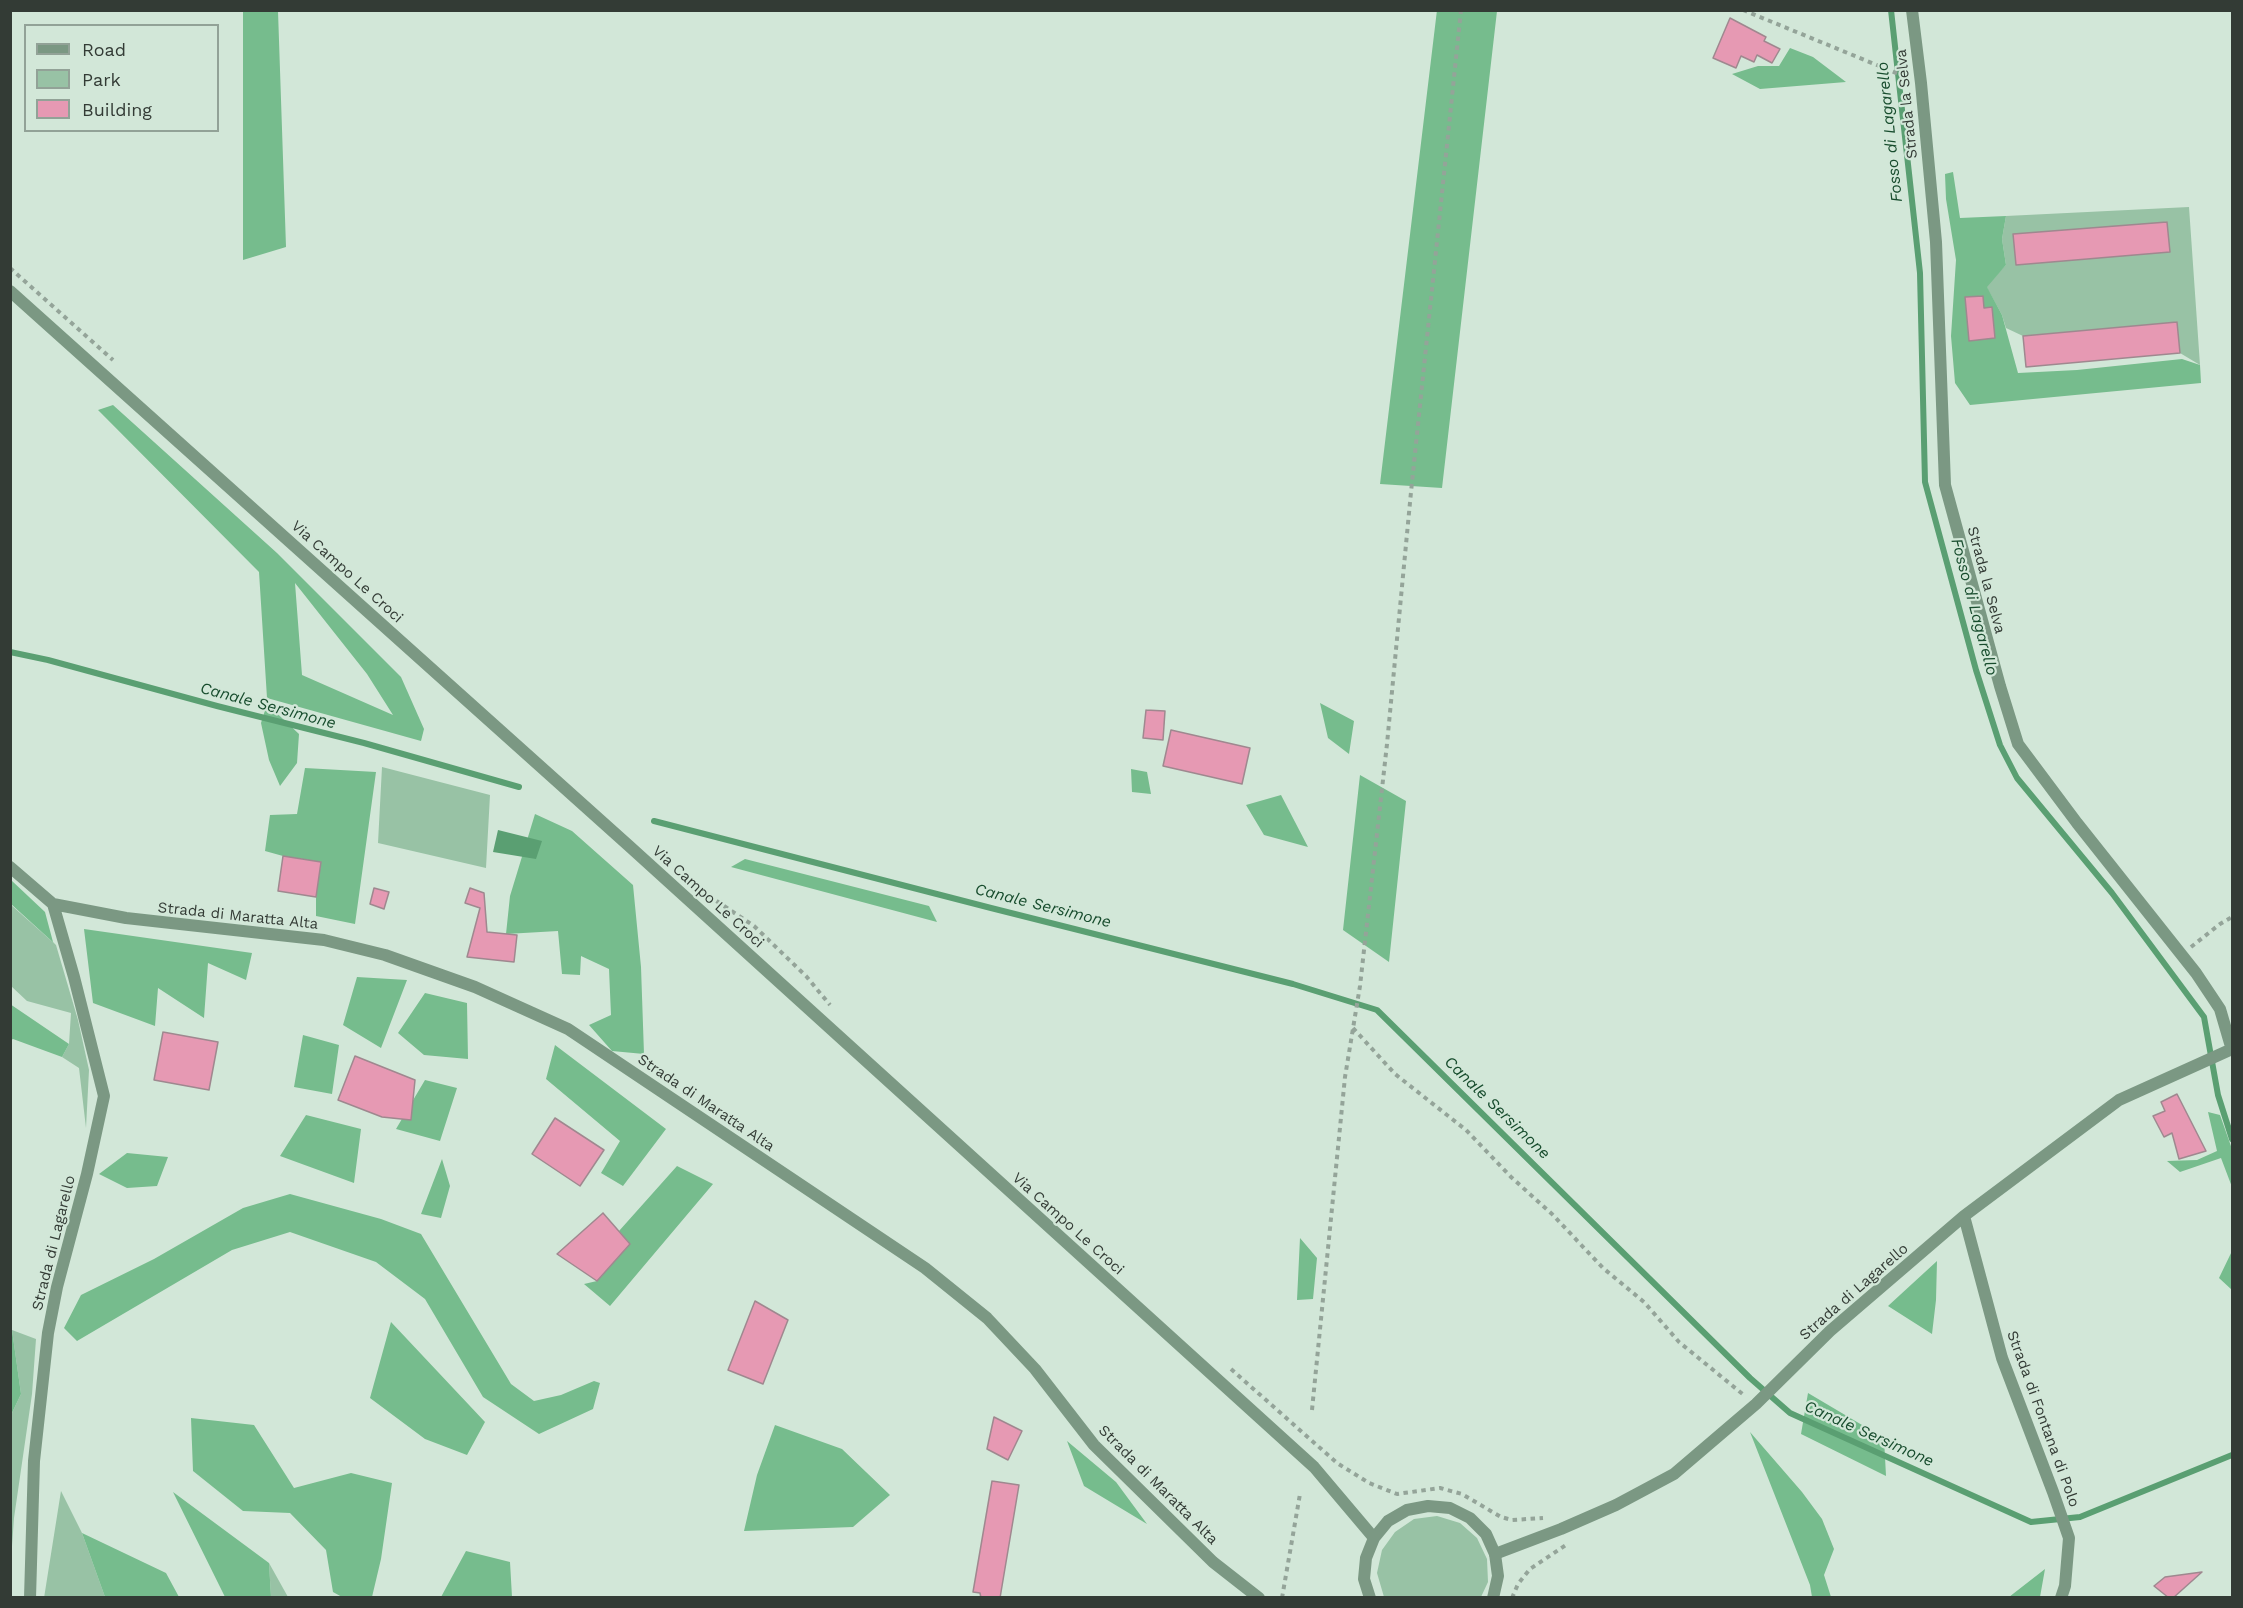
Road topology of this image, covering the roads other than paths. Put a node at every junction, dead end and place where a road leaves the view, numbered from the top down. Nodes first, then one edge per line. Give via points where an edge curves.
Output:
1 (1912, 10) edge
2 (10, 291) edge
3 (10, 867) edge
4 (53, 904) junction
5 (2232, 1049) edge
6 (1964, 1216) junction
7 (1374, 1538) junction
8 (1495, 1554) junction
9 (30, 1598) edge
10 (1259, 1598) edge
11 (1370, 1598) edge
12 (1493, 1598) edge
13 (2061, 1598) edge

1 - 5 street, Strada la Selva via 1936,242 1945,485 2018,744 2220,1009
2 - 7 street, Via Campo Le Croci via 1314,1467
3 - 4 street, Strada di Maratta Alta
4 - 9 street, Strada di Lagarello via 104,1095 48,1333 34,1461
4 - 10 street, Strada di Maratta Alta via 126,918 324,940 385,955 475,987 568,1029 925,1268 987,1318 1035,1369 1094,1445 1213,1562
5 - 6 street, Strada di Lagarello via 2119,1100
6 - 8 street, Strada di Lagarello via 1830,1331 1755,1404 1674,1474 1561,1529
6 - 13 street, Strada di Fontana di Polo via 2002,1358 2069,1538
7 - 8 street via 1388,1521 1407,1510 1428,1506 1450,1508 1470,1518 1486,1534
7 - 11 street via 1366,1558 1364,1580
8 - 12 street via 1498,1576

